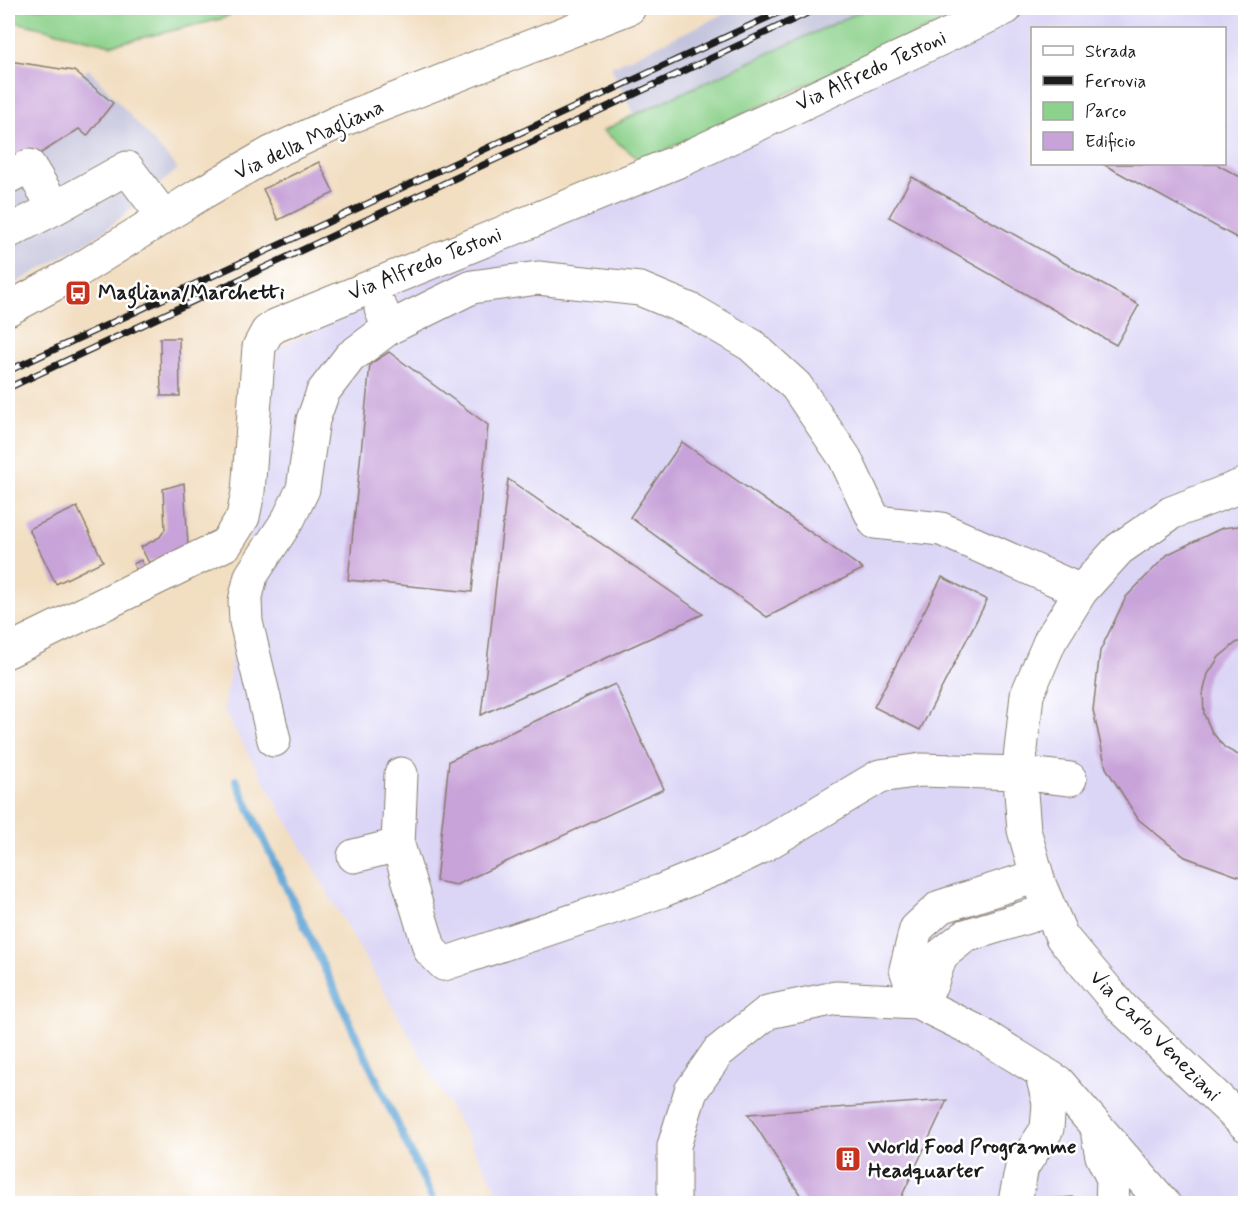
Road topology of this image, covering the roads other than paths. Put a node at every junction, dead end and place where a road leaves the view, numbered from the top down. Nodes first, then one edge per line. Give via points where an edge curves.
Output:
1 (629, 8) edge
2 (1006, 8) edge
3 (8, 177) edge
4 (55, 208) junction
5 (163, 216) junction
6 (8, 232) edge
7 (371, 285) junction
8 (8, 309) edge
9 (388, 328) junction
10 (1245, 484) edge
11 (1081, 591) junction
12 (8, 651) edge
13 (274, 740) dead end
14 (1019, 773) junction
15 (401, 774) dead end
16 (1070, 779) dead end
17 (398, 845) junction
18 (354, 856) dead end
19 (1037, 876) junction
20 (1050, 910) junction
21 (917, 1002) junction
22 (1049, 1076) junction
23 (1095, 1122) junction
24 (1245, 1125) edge
25 (1015, 1201) dead end
26 (674, 1203) edge
27 (1112, 1203) edge
28 (1164, 1203) edge

1 - 5 street, Via della Magliana via 345,119 272,153
2 - 7 street, Via Alfredo Testoni via 686,158
3 - 4 street via 29,166
4 - 5 street via 127,168
4 - 6 street
5 - 8 street, Via della Magliana via 71,275
7 - 9 street
7 - 12 street, Via Alfredo Testoni via 284,321 262,339 248,492 243,517 226,544
9 - 11 street via 472,287 538,278 640,289 693,311 751,345 796,386 845,458 875,522 941,529
9 - 13 street via 350,357 323,392 313,420 303,489 251,576 245,601 246,622
10 - 11 street, Via Carlo Veneziani via 1171,513 1119,549
11 - 14 street, Via Carlo Veneziani via 1050,641 1027,695
14 - 16 street
14 - 17 street via 921,770 880,776 720,867 661,891 444,964 430,950
14 - 19 street, Via Carlo Veneziani via 1024,830
15 - 17 street
17 - 18 street
19 - 20 street, Via Carlo Veneziani
19 - 21 street via 940,908 916,929 906,969
20 - 21 street via 965,936 941,955 931,985
20 - 24 street, Via Carlo Veneziani via 1062,937 1122,1008
21 - 22 street via 976,1031
21 - 26 street via 836,998 768,1012 718,1052 691,1091 674,1146
22 - 23 street
22 - 25 street via 1047,1129 1022,1167
23 - 27 street via 1102,1156 1113,1179
23 - 28 street

